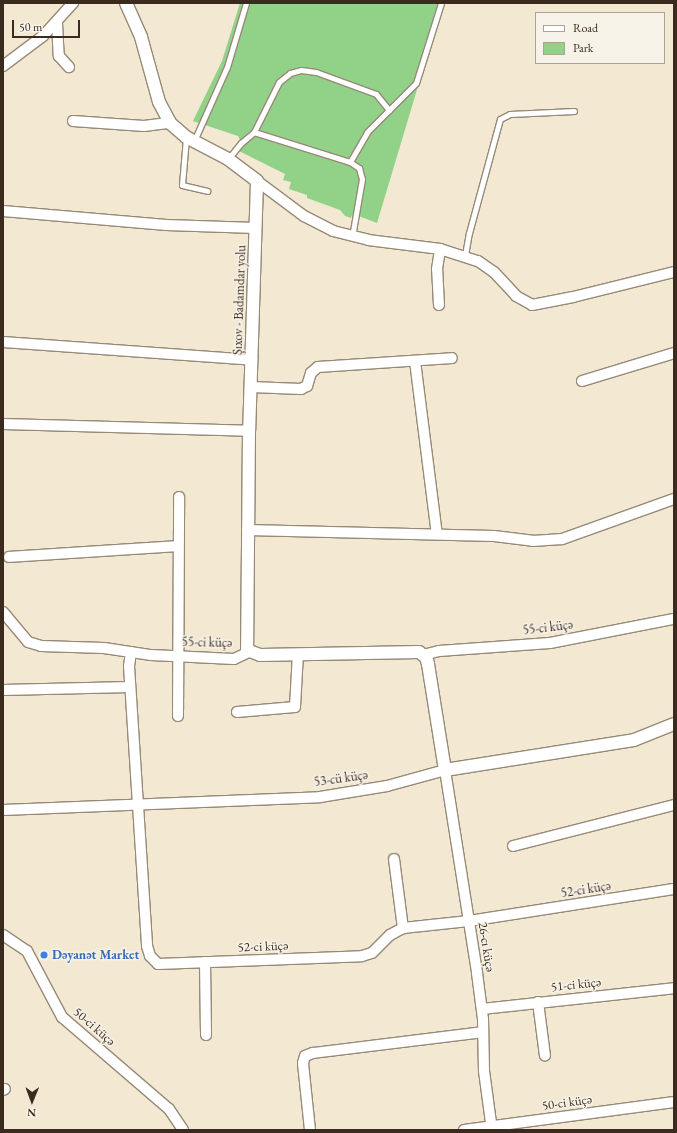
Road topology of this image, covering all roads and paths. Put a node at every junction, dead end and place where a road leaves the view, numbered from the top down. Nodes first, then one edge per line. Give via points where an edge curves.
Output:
1 (72, 3) edge
2 (126, 3) edge
3 (246, 3) edge
4 (441, 3) edge
5 (57, 22) junction
6 (3, 66) edge
7 (69, 67) dead end
8 (389, 110) junction
9 (574, 111) dead end
10 (73, 121) dead end
11 (170, 123) junction
12 (254, 132) junction
13 (190, 139) junction
14 (228, 159) junction
15 (350, 162) junction
16 (257, 181) junction
17 (207, 191) dead end
18 (3, 211) edge
19 (256, 228) junction
20 (352, 237) junction
21 (440, 249) junction
22 (465, 255) junction
23 (674, 272) edge
24 (439, 305) dead end
25 (3, 342) edge
26 (674, 353) edge
27 (452, 358) dead end
28 (252, 360) junction
29 (415, 361) junction
30 (582, 381) dead end
31 (251, 387) junction
32 (3, 424) edge
33 (249, 431) junction
34 (179, 497) dead end
35 (674, 499) edge
36 (247, 530) junction
37 (437, 534) junction
38 (178, 546) junction
39 (9, 557) dead end
40 (3, 612) edge
41 (674, 619) edge
42 (131, 652) junction
43 (249, 652) junction
44 (298, 654) junction
45 (424, 655) junction
46 (178, 656) junction
47 (130, 687) junction
48 (3, 690) edge
49 (237, 712) dead end
50 (178, 716) dead end
51 (674, 724) edge
52 (445, 770) junction
53 (674, 805) edge
54 (138, 806) junction
55 (3, 810) edge
56 (513, 846) dead end
57 (394, 859) dead end
58 (674, 889) edge
59 (468, 921) junction
60 (403, 928) junction
61 (3, 935) edge
62 (205, 962) junction
63 (674, 988) edge
64 (538, 1002) junction
65 (482, 1009) junction
66 (483, 1032) junction
67 (206, 1035) dead end
68 (545, 1056) dead end
69 (674, 1102) edge
70 (492, 1128) edge
71 (183, 1130) edge
72 (310, 1130) edge
73 (464, 1130) edge

1 - 5 street
2 - 11 street via 141,37 159,102
3 - 13 lane via 227,67
4 - 8 lane via 416,83
5 - 6 street
5 - 7 street via 59,56
8 - 12 lane via 376,94 316,72 301,70 290,73 279,82
8 - 15 lane via 367,132
9 - 22 lane via 510,114 500,119
10 - 11 street via 144,126
11 - 13 street
12 - 14 lane
12 - 15 lane
13 - 14 street
13 - 17 lane via 182,185
14 - 16 street
15 - 20 lane via 359,168 362,179
16 - 19 street, Şıxov - Badamdar yolu
16 - 20 street via 316,224
18 - 19 street via 166,225
19 - 28 street, Şıxov - Badamdar yolu
20 - 21 street
21 - 22 street
21 - 24 street via 437,269
22 - 23 street via 486,266 516,296 532,305 573,298
25 - 28 street
26 - 30 street
27 - 29 street
28 - 31 street, Şıxov - Badamdar yolu
29 - 31 street via 318,368 311,373 307,386 301,389
29 - 37 street
31 - 33 street, Şıxov - Badamdar yolu
32 - 33 street
33 - 36 street, Şıxov - Badamdar yolu
34 - 38 street
35 - 37 street via 562,539 533,541 494,536
36 - 37 street
36 - 43 street, Şıxov - Badamdar yolu via 245,645
38 - 39 street
38 - 46 street
40 - 42 street, 55-ci küçə via 28,642 34,644
41 - 45 street, 55-ci küçə via 550,643 439,651
42 - 46 street, 55-ci küçə
42 - 47 street, 52-ci küçə
43 - 44 street, 55-ci küçə via 260,655
43 - 46 street, 55-ci küçə via 234,659
44 - 45 street, 55-ci küçə via 412,651
44 - 49 street via 295,707
45 - 52 street via 428,664
46 - 50 street
47 - 48 street
47 - 54 street, 52-ci küçə
51 - 52 street, 53-cü küçə via 634,740
52 - 54 street, 53-cü küçə via 387,786 341,795
52 - 59 street, 26-cı küçə
53 - 56 street
54 - 55 street, 53-cü küçə
54 - 62 street, 52-ci küçə via 150,956 158,964
57 - 60 street
58 - 59 street, 52-ci küçə
59 - 60 street, 52-ci küçə
59 - 65 street, 26-cı küçə
60 - 62 street, 52-ci küçə via 390,935 372,953 362,956
61 - 71 street, 50-ci küçə via 27,951 62,1017 169,1109
62 - 67 street
63 - 64 street, 51-ci küçə
64 - 65 street, 51-ci küçə
64 - 68 street
65 - 66 street, 26-cı küçə
66 - 70 street, 26-cı küçə via 484,1071
66 - 72 street via 313,1053 306,1056 303,1063
69 - 70 street, 50-ci küçə
70 - 73 street, 50-ci küçə

